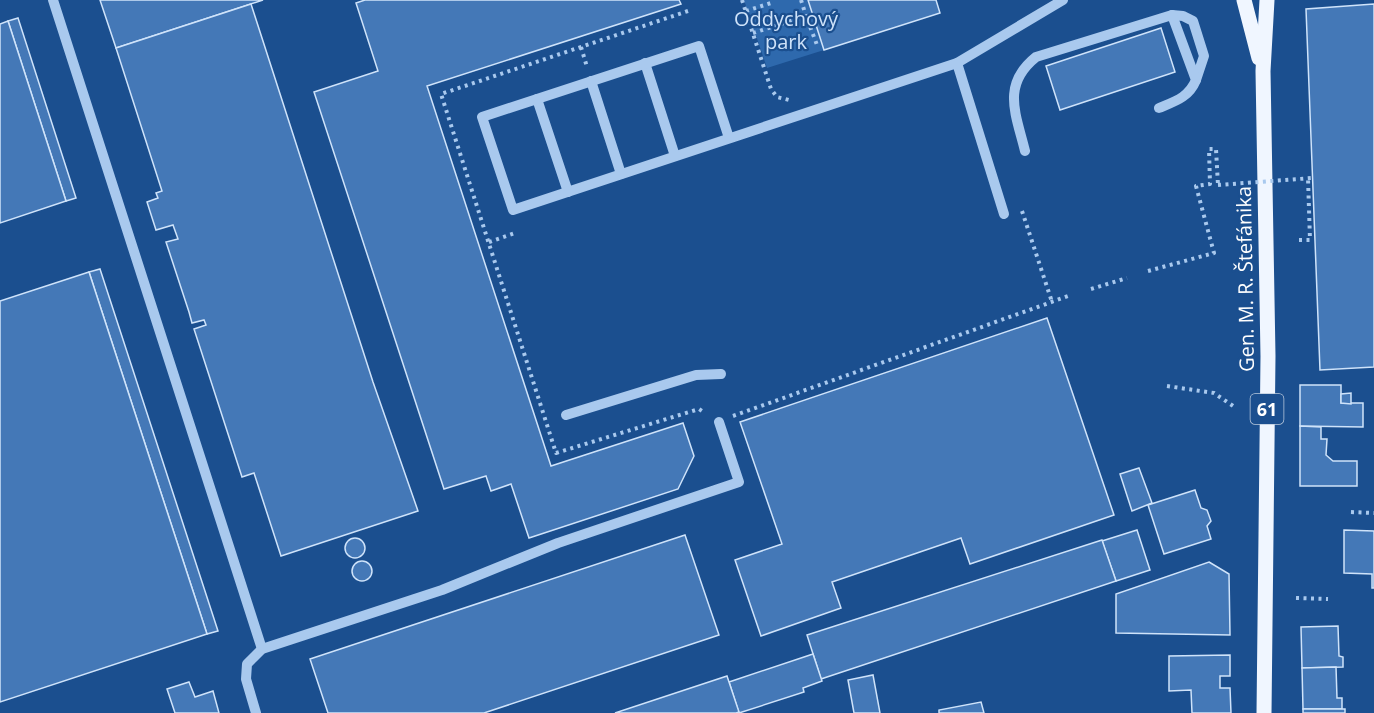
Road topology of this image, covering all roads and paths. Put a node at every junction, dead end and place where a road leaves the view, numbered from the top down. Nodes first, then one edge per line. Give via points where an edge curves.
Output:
1 (53, 0) edge
2 (742, 0) edge
3 (770, 0) edge
4 (801, 0) edge
5 (1063, 0) edge
6 (1235, 0) edge
7 (1244, 0) edge
8 (1261, 0) edge
9 (1267, 0) edge
10 (688, 11) dead end
11 (746, 11) junction
12 (1173, 15) junction
13 (806, 16) junction
14 (1265, 16) junction
15 (1248, 21) junction
16 (753, 33) junction
17 (817, 45) dead end
18 (645, 63) junction
19 (957, 63) junction
20 (1263, 71) junction
21 (1196, 80) junction
22 (591, 81) junction
23 (537, 99) junction
24 (793, 100) dead end
25 (1160, 108) dead end
26 (729, 138) junction
27 (1025, 151) dead end
28 (675, 156) junction
29 (621, 174) junction
30 (568, 192) junction
31 (1019, 201) dead end
32 (1004, 214) dead end
33 (515, 233) dead end
34 (1299, 240) dead end
35 (489, 242) junction
36 (1148, 271) dead end
37 (1127, 278) dead end
38 (1091, 289) dead end
39 (1071, 295) dead end
40 (1052, 302) junction
41 (722, 374) dead end
42 (1167, 386) dead end
43 (1236, 408) dead end
44 (566, 415) dead end
45 (719, 422) junction
46 (1351, 512) dead end
47 (1374, 513) edge
48 (1296, 598) dead end
49 (1328, 599) dead end
50 (262, 649) junction
51 (256, 713) edge
52 (1264, 713) edge

1 - 50 lane
2 - 11 path
3 - 11 path via 771,3
4 - 13 path
5 - 19 lane
6 - 15 main road, Gen. M. R. Štefánika / 61
7 - 15 main road, Gen. M. R. Štefánika / 61
8 - 14 main road, Gen. M. R. Štefánika / 61
9 - 14 main road, Gen. M. R. Štefánika / 61
10 - 35 path via 441,94
11 - 16 path
12 - 21 lane
12 - 21 lane via 1184,15 1193,21 1204,56
12 - 27 lane via 1036,57 1024,67 1017,76 1014,97
13 - 16 path
13 - 17 path
14 - 20 main road, Gen. M. R. Štefánika / 61
15 - 20 main road, Gen. M. R. Štefánika / 61
16 - 24 path via 771,89 777,97
18 - 22 lane
18 - 26 lane via 699,46
18 - 28 lane
19 - 26 lane
19 - 32 lane
20 - 52 main road, Gen. M. R. Štefánika / 61 via 1268,356
21 - 25 lane via 1191,92
22 - 23 lane
22 - 29 lane
23 - 30 lane
23 - 30 lane via 482,117 513,210
26 - 28 lane
28 - 29 lane
29 - 30 lane
31 - 40 path
33 - 35 path
34 - 36 path, bridge via 1310,240 1310,178 1218,185 1216,149 1209,149 1210,184 1196,186 1214,253
35 - 45 path via 556,453 699,409
37 - 38 path
39 - 40 path
40 - 45 path
41 - 44 lane via 696,375
42 - 43 path via 1214,393
45 - 50 lane via 739,482 558,543 442,590
46 - 47 path
48 - 49 path
50 - 51 lane via 247,664 246,679

